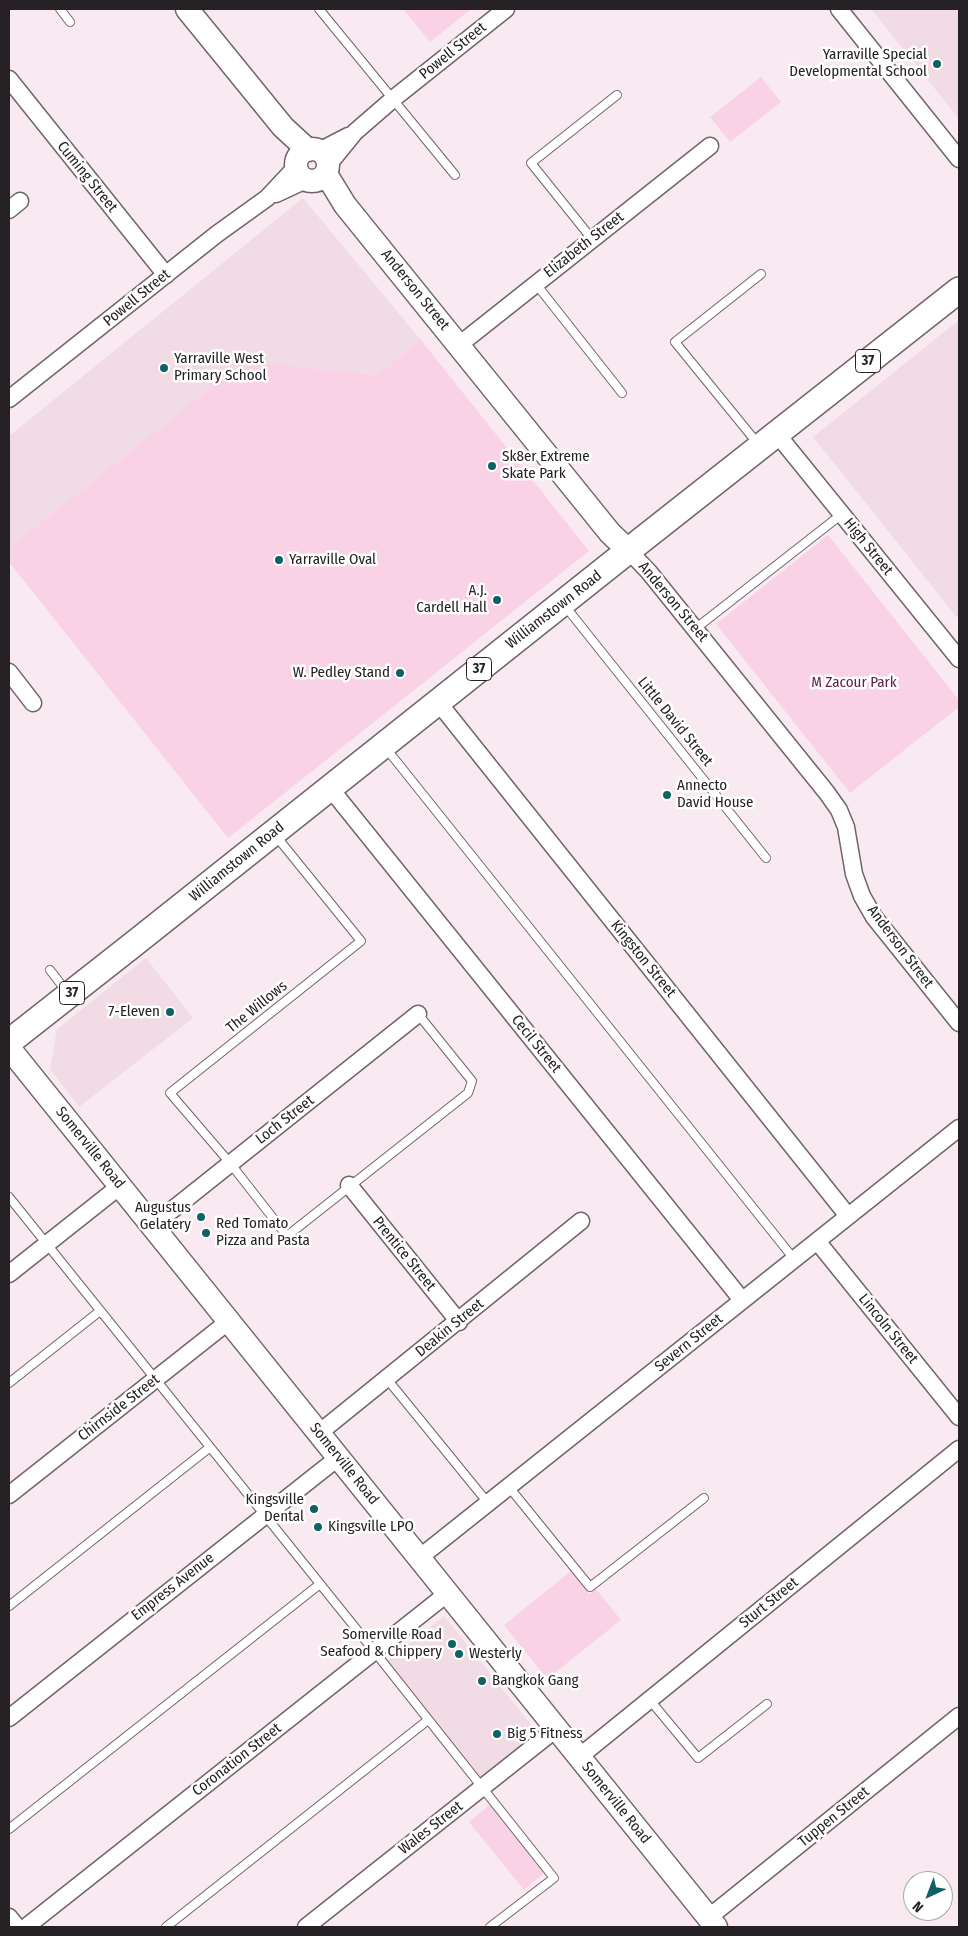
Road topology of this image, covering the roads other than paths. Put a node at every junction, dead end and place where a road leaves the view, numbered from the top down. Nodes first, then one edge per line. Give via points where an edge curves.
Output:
1 (60, 9) edge
2 (187, 9) edge
3 (319, 9) edge
4 (506, 9) edge
5 (839, 9) edge
6 (70, 22) dead end
7 (9, 78) edge
8 (617, 94) dead end
9 (393, 99) junction
10 (710, 146) dead end
11 (959, 159) edge
12 (312, 166) junction
13 (456, 175) dead end
14 (592, 239) junction
15 (761, 274) dead end
16 (166, 275) junction
17 (536, 284) junction
18 (959, 290) edge
19 (459, 344) junction
20 (622, 393) dead end
21 (9, 399) edge
22 (769, 441) junction
23 (842, 514) junction
24 (628, 550) junction
25 (563, 603) junction
26 (695, 629) junction
27 (959, 660) edge
28 (9, 672) edge
29 (33, 702) dead end
30 (438, 702) junction
31 (384, 745) junction
32 (330, 788) junction
33 (273, 833) junction
34 (766, 858) dead end
35 (50, 970) dead end
36 (70, 995) junction
37 (418, 1014) joint
38 (959, 1023) edge
39 (9, 1042) edge
40 (9, 1048) edge
41 (959, 1128) edge
42 (230, 1163) junction
43 (349, 1185) junction
44 (120, 1186) junction
45 (9, 1197) edge
46 (848, 1216) junction
47 (581, 1222) dead end
48 (152, 1226) junction
49 (817, 1241) junction
50 (46, 1244) junction
51 (794, 1259) junction
52 (9, 1274) edge
53 (742, 1300) junction
54 (100, 1311) junction
55 (229, 1321) junction
56 (459, 1322) junction
57 (155, 1379) junction
58 (387, 1380) junction
59 (9, 1383) edge
60 (959, 1418) edge
61 (319, 1433) junction
62 (209, 1448) junction
63 (959, 1449) edge
64 (338, 1457) junction
65 (509, 1487) junction
66 (9, 1495) edge
67 (704, 1498) dead end
68 (488, 1503) junction
69 (264, 1515) junction
70 (419, 1558) junction
71 (320, 1584) junction
72 (448, 1593) junction
73 (9, 1606) edge
74 (374, 1651) junction
75 (649, 1699) junction
76 (767, 1704) dead end
77 (959, 1716) edge
78 (9, 1718) edge
79 (428, 1720) junction
80 (556, 1729) junction
81 (579, 1756) junction
82 (482, 1788) junction
83 (9, 1829) edge
84 (9, 1917) edge
85 (712, 1922) edge
86 (17, 1927) edge
87 (26, 1927) edge
88 (166, 1927) edge
89 (306, 1927) edge
90 (490, 1927) edge

1 - 6 lane
2 - 12 main road, Anderson Street
3 - 9 lane
4 - 9 street, Powell Street
5 - 11 street
7 - 16 street, Cuming Street
8 - 14 lane via 531,163
9 - 12 street, Powell Street
9 - 13 lane
10 - 14 street, Elizabeth Street
12 - 16 street, Powell Street
12 - 19 main road, Anderson Street
14 - 17 street, Elizabeth Street
15 - 22 lane via 675,342
16 - 21 street, Powell Street
17 - 19 street, Elizabeth Street
17 - 20 lane
18 - 22 main road, Williamstown Road / 37
19 - 24 main road, Anderson Street via 610,533
22 - 23 street, High Street
22 - 24 main road, Williamstown Road / 37
23 - 26 lane
23 - 27 street, High Street
24 - 25 main road, Williamstown Road / 37
24 - 26 street, Anderson Street via 645,566
25 - 30 main road, Williamstown Road / 37
25 - 34 lane, Little David Street
26 - 38 street, Anderson Street via 835,804 846,827 854,874 862,896 885,931
28 - 29 street
30 - 31 main road, Williamstown Road / 37
30 - 46 street, Kingston Street
31 - 32 main road, Williamstown Road / 37
31 - 51 lane
32 - 33 main road, Williamstown Road / 37
32 - 53 street, Cecil Street
33 - 36 main road, Williamstown Road / 37
33 - 42 lane, The Willows via 361,941 170,1093
35 - 36 lane
36 - 39 main road, Williamstown Road / 37
37 - 42 street, Loch Street
37 - 43 lane via 472,1081 468,1093
40 - 44 main road, Somerville Road
41 - 46 street, Severn Street
42 - 43 lane via 287,1236
42 - 48 street, Loch Street
43 - 56 street, Prentice Street
44 - 48 main road, Somerville Road
44 - 50 street
45 - 50 lane
46 - 49 street, Severn Street
47 - 56 street, Deakin Street
48 - 55 main road, Somerville Road
49 - 51 street, Severn Street
49 - 60 street, Lincoln Street
50 - 52 street
50 - 54 lane
51 - 53 street, Severn Street
53 - 65 street, Severn Street
54 - 57 lane
54 - 59 lane
55 - 57 street, Chirnside Street
55 - 61 main road, Somerville Road
56 - 58 street, Deakin Street
57 - 62 lane
57 - 66 street, Chirnside Street
58 - 61 street, Deakin Street
58 - 68 lane
61 - 64 main road, Somerville Road
62 - 69 lane
62 - 73 lane
63 - 75 street, Sturt Street
64 - 69 street, Empress Avenue
64 - 70 main road, Somerville Road
65 - 67 lane via 590,1588
65 - 68 street, Severn Street
68 - 70 street, Severn Street
69 - 71 lane
69 - 78 street, Empress Avenue
70 - 72 main road, Somerville Road
71 - 74 lane
71 - 83 lane
72 - 74 street, Coronation Street
72 - 80 main road, Somerville Road
74 - 79 lane
74 - 87 street, Coronation Street
75 - 76 lane via 698,1758
75 - 81 street, Sturt Street
77 - 85 street, Tuppen Street
79 - 82 lane
79 - 88 lane
80 - 81 main road, Somerville Road
80 - 82 street, Wales Street
81 - 85 main road, Somerville Road
82 - 89 street, Wales Street
82 - 90 lane via 554,1878
84 - 86 street

